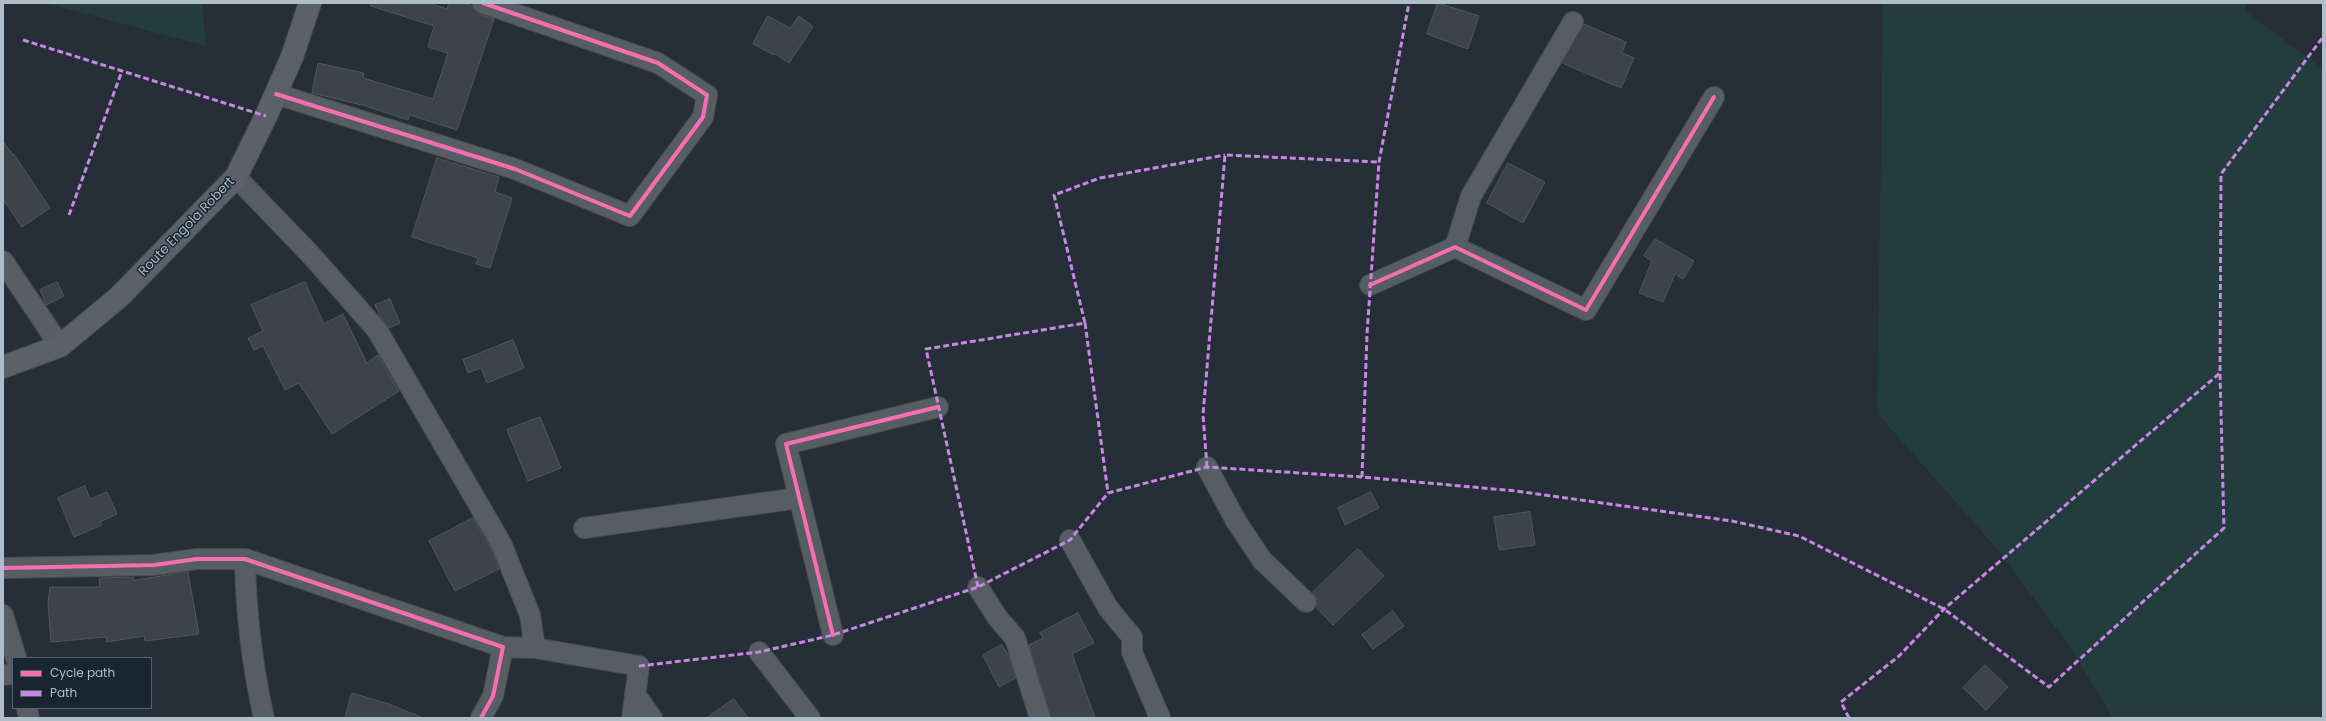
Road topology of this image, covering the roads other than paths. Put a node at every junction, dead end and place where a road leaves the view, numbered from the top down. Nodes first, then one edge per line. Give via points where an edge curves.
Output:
1 (310, 3) edge
2 (483, 3) edge
3 (1573, 22) dead end
4 (276, 94) junction
5 (1714, 97) dead end
6 (236, 177) junction
7 (1455, 247) junction
8 (3, 261) edge
9 (1370, 285) dead end
10 (60, 346) junction
11 (3, 366) edge
12 (938, 407) dead end
13 (1207, 467) dead end
14 (799, 498) junction
15 (584, 528) dead end
16 (1070, 540) dead end
17 (245, 559) junction
18 (3, 568) edge
19 (978, 587) dead end
20 (1306, 602) dead end
21 (3, 615) edge
22 (833, 635) dead end
23 (503, 647) junction
24 (534, 648) junction
25 (758, 652) dead end
26 (16, 657) edge
27 (635, 694) junction
28 (264, 718) edge
29 (481, 718) edge
30 (632, 718) edge
31 (652, 718) edge
32 (810, 718) edge
33 (1040, 718) edge
34 (1160, 718) edge

1 - 4 street, Route Engola Robert via 292,57
2 - 4 street via 658,63 707,95 703,117 630,216 515,169
3 - 7 street via 1471,196
4 - 6 street, Route Engola Robert
5 - 7 street via 1586,310
6 - 10 street, Route Engola Robert via 119,297
6 - 24 street via 377,330 501,543 530,615
7 - 9 street
8 - 10 street
10 - 11 street, Route Engola Robert
12 - 14 street via 786,444
13 - 20 street via 1236,521 1262,560
14 - 15 street
14 - 22 street
16 - 34 street via 1108,608 1132,637 1132,652
17 - 18 street via 197,559 154,565
17 - 23 street
17 - 28 street via 246,600 253,667
19 - 33 street via 997,617 1015,638
21 - 26 street
23 - 24 street
23 - 29 street via 493,696
24 - 27 street via 639,666
25 - 32 street
27 - 30 street
27 - 31 street

